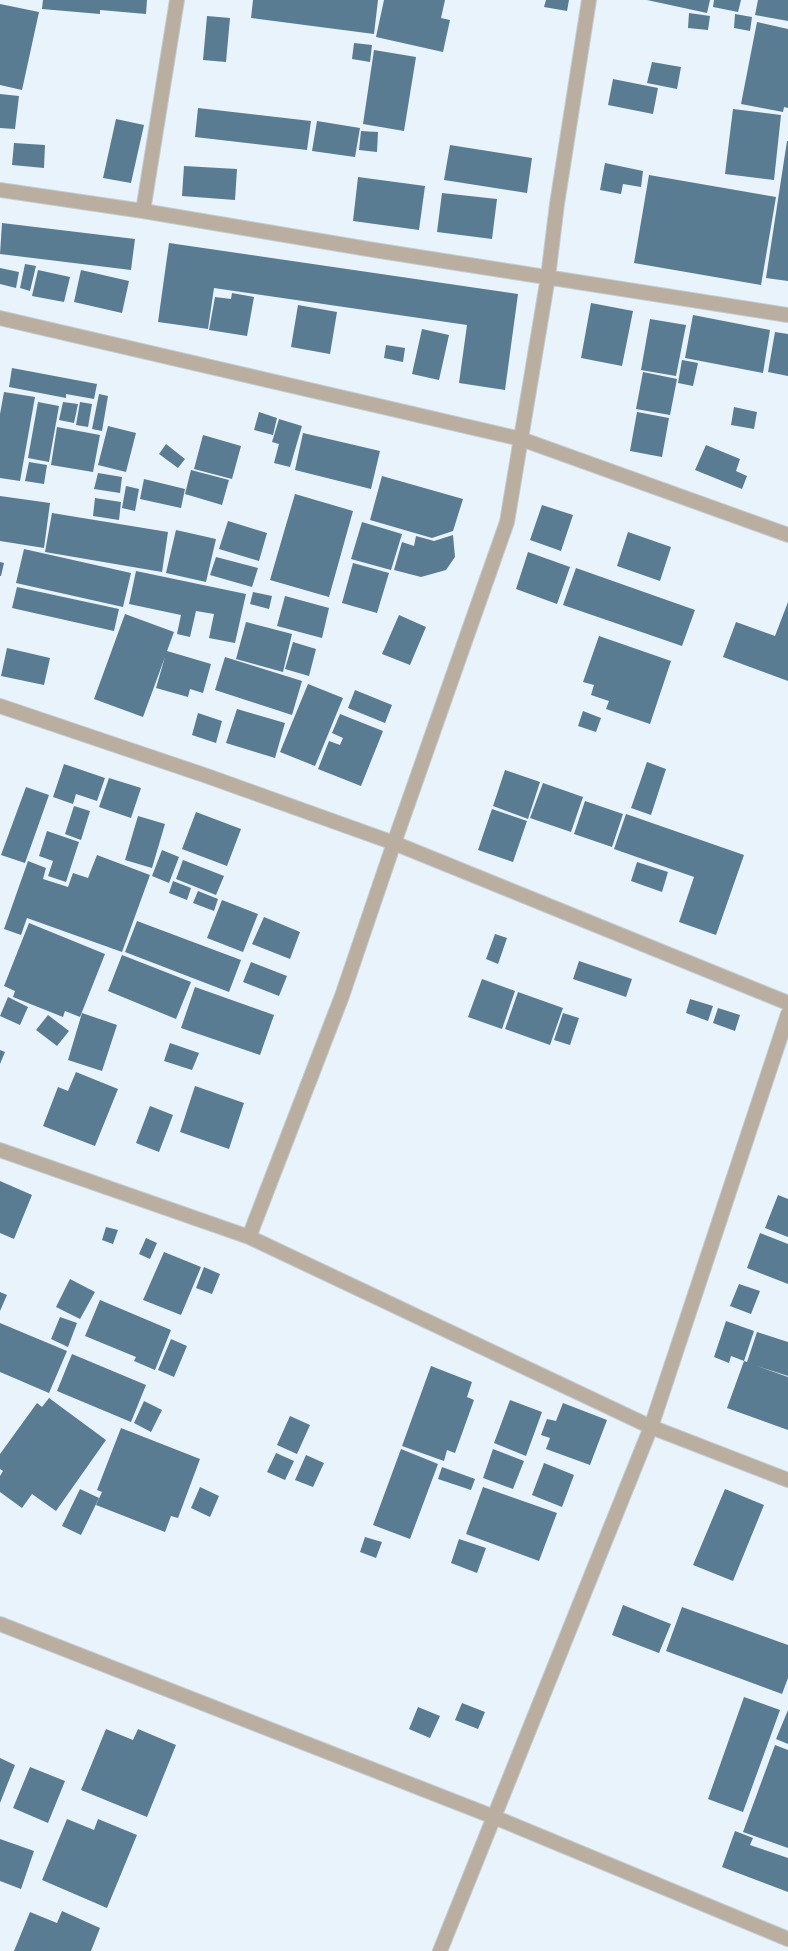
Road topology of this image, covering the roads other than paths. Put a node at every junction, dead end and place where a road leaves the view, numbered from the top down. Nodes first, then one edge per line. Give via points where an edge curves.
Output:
1 (177, 0) edge
2 (589, 0) edge
3 (0, 190) edge
4 (144, 211) junction
5 (548, 277) junction
6 (788, 314) edge
7 (0, 318) edge
8 (521, 439) junction
9 (788, 535) edge
10 (0, 706) edge
11 (394, 843) junction
12 (788, 1003) edge
13 (788, 1014) edge
14 (0, 1150) edge
15 (249, 1237) junction
16 (651, 1427) junction
17 (788, 1480) edge
18 (0, 1624) edge
19 (494, 1817) junction
20 (788, 1939) edge
21 (440, 1951) edge

1 - 4 street
2 - 5 street
3 - 4 street
4 - 5 street
5 - 6 street
5 - 8 street
7 - 8 street
8 - 9 street
8 - 11 street via 507,522
10 - 11 street
11 - 12 street
11 - 15 street via 342,996
13 - 16 street
14 - 15 street
15 - 16 street
16 - 17 street
16 - 19 street
18 - 19 street
19 - 20 street
19 - 21 street

